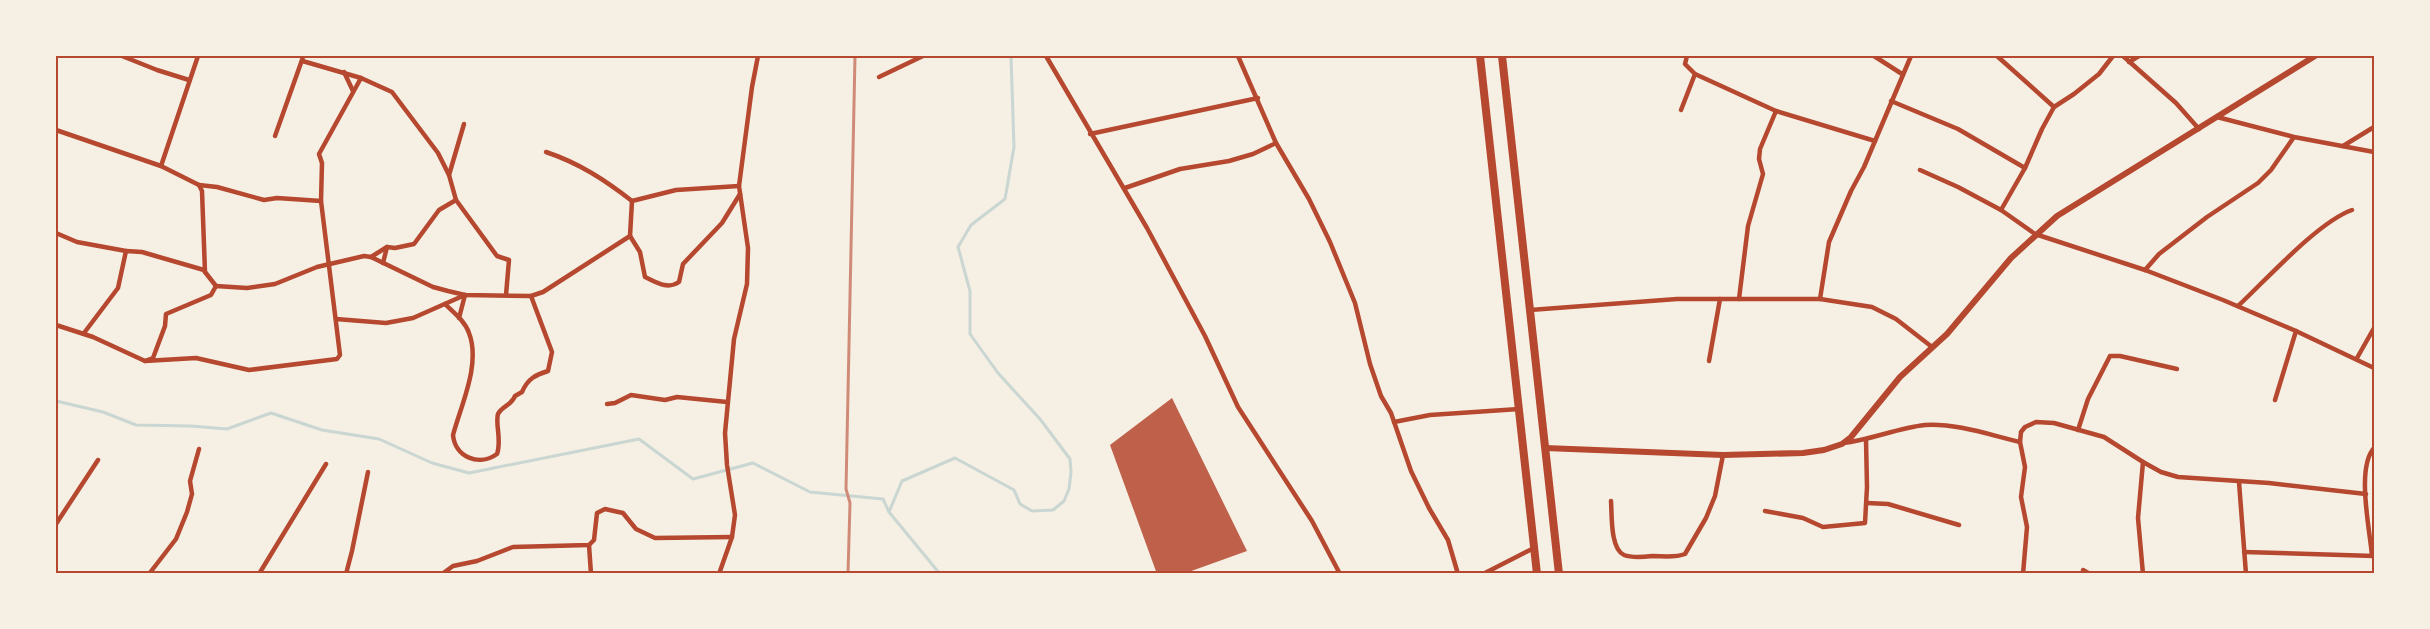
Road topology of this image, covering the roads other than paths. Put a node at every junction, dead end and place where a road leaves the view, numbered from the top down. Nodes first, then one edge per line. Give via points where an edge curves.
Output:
1 (122, 56) edge
2 (198, 56) edge
3 (759, 56) edge
4 (923, 56) edge
5 (1046, 56) edge
6 (1239, 56) edge
7 (1480, 56) edge
8 (1502, 56) edge
9 (1687, 56) edge
10 (1874, 56) edge
11 (1911, 56) edge
12 (1997, 56) edge
13 (2113, 56) edge
14 (2123, 56) edge
15 (2139, 56) edge
16 (2315, 56) edge
17 (302, 58) edge
18 (2129, 62) junction
19 (344, 72) junction
20 (1695, 74) junction
21 (1902, 74) junction
22 (879, 77) dead end
23 (361, 78) junction
24 (189, 80) junction
25 (354, 92) junction
26 (1258, 98) junction
27 (1891, 101) junction
28 (2054, 107) junction
29 (1681, 110) dead end
30 (1776, 111) junction
31 (2217, 117) junction
32 (464, 124) dead end
33 (2374, 127) edge
34 (2199, 129) junction
35 (56, 130) edge
36 (1090, 134) junction
37 (275, 136) dead end
38 (2294, 136) junction
39 (1875, 141) junction
40 (1276, 144) junction
41 (2343, 146) junction
42 (546, 152) dead end
43 (2374, 152) edge
44 (161, 166) junction
45 (2025, 168) junction
46 (1920, 170) dead end
47 (449, 175) junction
48 (199, 185) junction
49 (739, 186) junction
50 (1125, 188) junction
51 (740, 194) junction
52 (456, 200) junction
53 (321, 201) junction
54 (632, 201) junction
55 (2001, 210) junction
56 (2352, 210) dead end
57 (56, 233) edge
58 (2035, 234) junction
59 (630, 236) junction
60 (387, 247) junction
61 (126, 251) junction
62 (371, 257) junction
63 (383, 263) junction
64 (330, 264) junction
65 (2145, 270) junction
66 (206, 272) junction
67 (216, 286) junction
68 (465, 295) junction
69 (506, 295) junction
70 (531, 296) junction
71 (1720, 299) junction
72 (1739, 299) junction
73 (1820, 299) junction
74 (445, 304) junction
75 (2238, 306) junction
76 (1530, 310) junction
77 (459, 318) junction
78 (336, 319) junction
79 (56, 325) edge
80 (2374, 328) edge
81 (2296, 331) junction
82 (84, 333) junction
83 (1932, 347) junction
84 (2358, 358) junction
85 (145, 361) junction
86 (1709, 361) dead end
87 (2374, 368) edge
88 (2177, 369) dead end
89 (2275, 400) dead end
90 (727, 402) junction
91 (607, 404) dead end
92 (1519, 409) junction
93 (1394, 422) junction
94 (2078, 430) junction
95 (1866, 440) junction
96 (2020, 442) junction
97 (1842, 444) junction
98 (1545, 448) junction
99 (2374, 448) edge
100 (199, 449) dead end
101 (1723, 455) junction
102 (98, 460) dead end
103 (2143, 462) junction
104 (326, 464) dead end
105 (368, 472) dead end
106 (2239, 482) junction
107 (2366, 494) junction
108 (1611, 501) dead end
109 (1867, 503) junction
110 (1765, 511) dead end
111 (56, 524) edge
112 (1959, 525) dead end
113 (732, 537) junction
114 (589, 545) junction
115 (1534, 548) junction
116 (2244, 552) junction
117 (2373, 556) edge
118 (2084, 570) dead end
119 (149, 573) edge
120 (259, 573) edge
121 (346, 573) edge
122 (442, 573) edge
123 (591, 573) edge
124 (719, 573) edge
125 (1340, 573) edge
126 (1458, 573) edge
127 (1483, 573) edge
128 (1537, 573) edge
129 (1559, 573) edge
130 (2023, 573) edge
131 (2090, 573) edge
132 (2143, 573) edge
133 (2246, 573) edge

1 - 24 street
2 - 24 street
3 - 49 street
4 - 22 street
5 - 36 street
6 - 26 street
7 - 92 main road
8 - 76 main road
9 - 20 street via 1685,64
10 - 21 street
11 - 21 street
12 - 28 street
13 - 28 street via 2099,74
14 - 18 street
15 - 18 street
16 - 31 street
17 - 19 street
17 - 37 street
18 - 34 street
19 - 23 street
19 - 25 street
20 - 29 street
20 - 30 street
21 - 27 street
23 - 25 street
23 - 47 street via 392,92 438,153
24 - 44 street
25 - 53 street via 319,154
26 - 36 street
26 - 40 street
27 - 39 street
27 - 45 street via 1959,129
28 - 45 street
30 - 39 street
30 - 72 street via 1760,149 1762,181 1748,226
31 - 34 street
31 - 38 street
32 - 47 street
33 - 41 street
34 - 58 street via 2085,197
35 - 44 street
36 - 50 street
38 - 41 street
38 - 65 street via 2258,183 2207,217 2159,254
39 - 73 street via 1829,242
40 - 50 street via 1229,161 1180,169
40 - 93 street via 1330,242 1355,303 1374,375
41 - 43 street
42 - 54 street via 578,165
44 - 48 street
45 - 55 street
46 - 55 street
47 - 52 street
48 - 53 street via 264,200
48 - 66 street
49 - 51 street
49 - 54 street via 676,190
50 - 125 street via 1238,407 1312,521
51 - 59 street via 722,223 683,264 679,282 674,285 645,277 640,252
51 - 90 street via 748,248 747,285 734,339
52 - 60 street via 439,210 414,244
52 - 69 street via 497,256 509,260
53 - 64 street
54 - 59 street
55 - 58 street
56 - 75 street via 2340,214 2298,248
57 - 61 street via 77,242
58 - 65 street
58 - 83 street
59 - 70 street
60 - 62 street
60 - 63 street
61 - 66 street via 142,252
61 - 82 street via 118,288
62 - 63 street
62 - 64 street
63 - 68 street via 433,286
64 - 67 street via 275,284 247,288
64 - 78 street
65 - 75 street
66 - 67 street
67 - 85 street via 211,295 166,314 153,358
68 - 69 street
68 - 74 street
68 - 77 street
69 - 70 street
70 - 77 street via 552,352 549,371 527,381 513,402 500,411 497,454 481,461 472,460 453,441 473,356 469,332
71 - 72 street
71 - 76 street
71 - 86 street
72 - 73 street
73 - 83 street via 1872,307 1896,319
74 - 77 street
74 - 78 street via 413,318 386,323
75 - 81 street
76 - 98 main road
78 - 85 street via 340,355 334,361 249,370 196,358
79 - 82 street
80 - 84 street
81 - 84 street
81 - 89 street
82 - 85 street
83 - 97 street via 1900,377
84 - 87 street
88 - 94 street via 2110,356 2088,399
90 - 91 street via 631,395
90 - 113 street via 727,465 735,505
92 - 93 street via 1430,415
92 - 115 main road
93 - 126 street via 1411,471 1448,540
94 - 96 street via 2036,422 2021,432
94 - 103 street via 2104,437
95 - 96 street via 1925,425
95 - 97 street
95 - 109 street
96 - 130 street via 2025,467 2021,497 2027,527
97 - 101 street via 1803,453
98 - 101 street
98 - 129 main road
99 - 107 street via 2367,463
100 - 119 street via 187,512 176,539
101 - 108 street via 1715,496 1685,554 1621,554 1612,531
102 - 111 street
103 - 106 street via 2178,477
103 - 132 street via 2138,518
104 - 120 street
105 - 121 street
106 - 107 street
106 - 116 street
107 - 117 street
109 - 110 street via 1865,524 1844,527 1823,527 1803,518
109 - 112 street via 1888,504
113 - 114 street via 656,538 636,529 623,513 605,509 597,513 594,540
113 - 124 street
114 - 122 street via 513,547
114 - 123 street
115 - 127 street
115 - 128 main road
116 - 117 street
116 - 133 street
118 - 131 street

